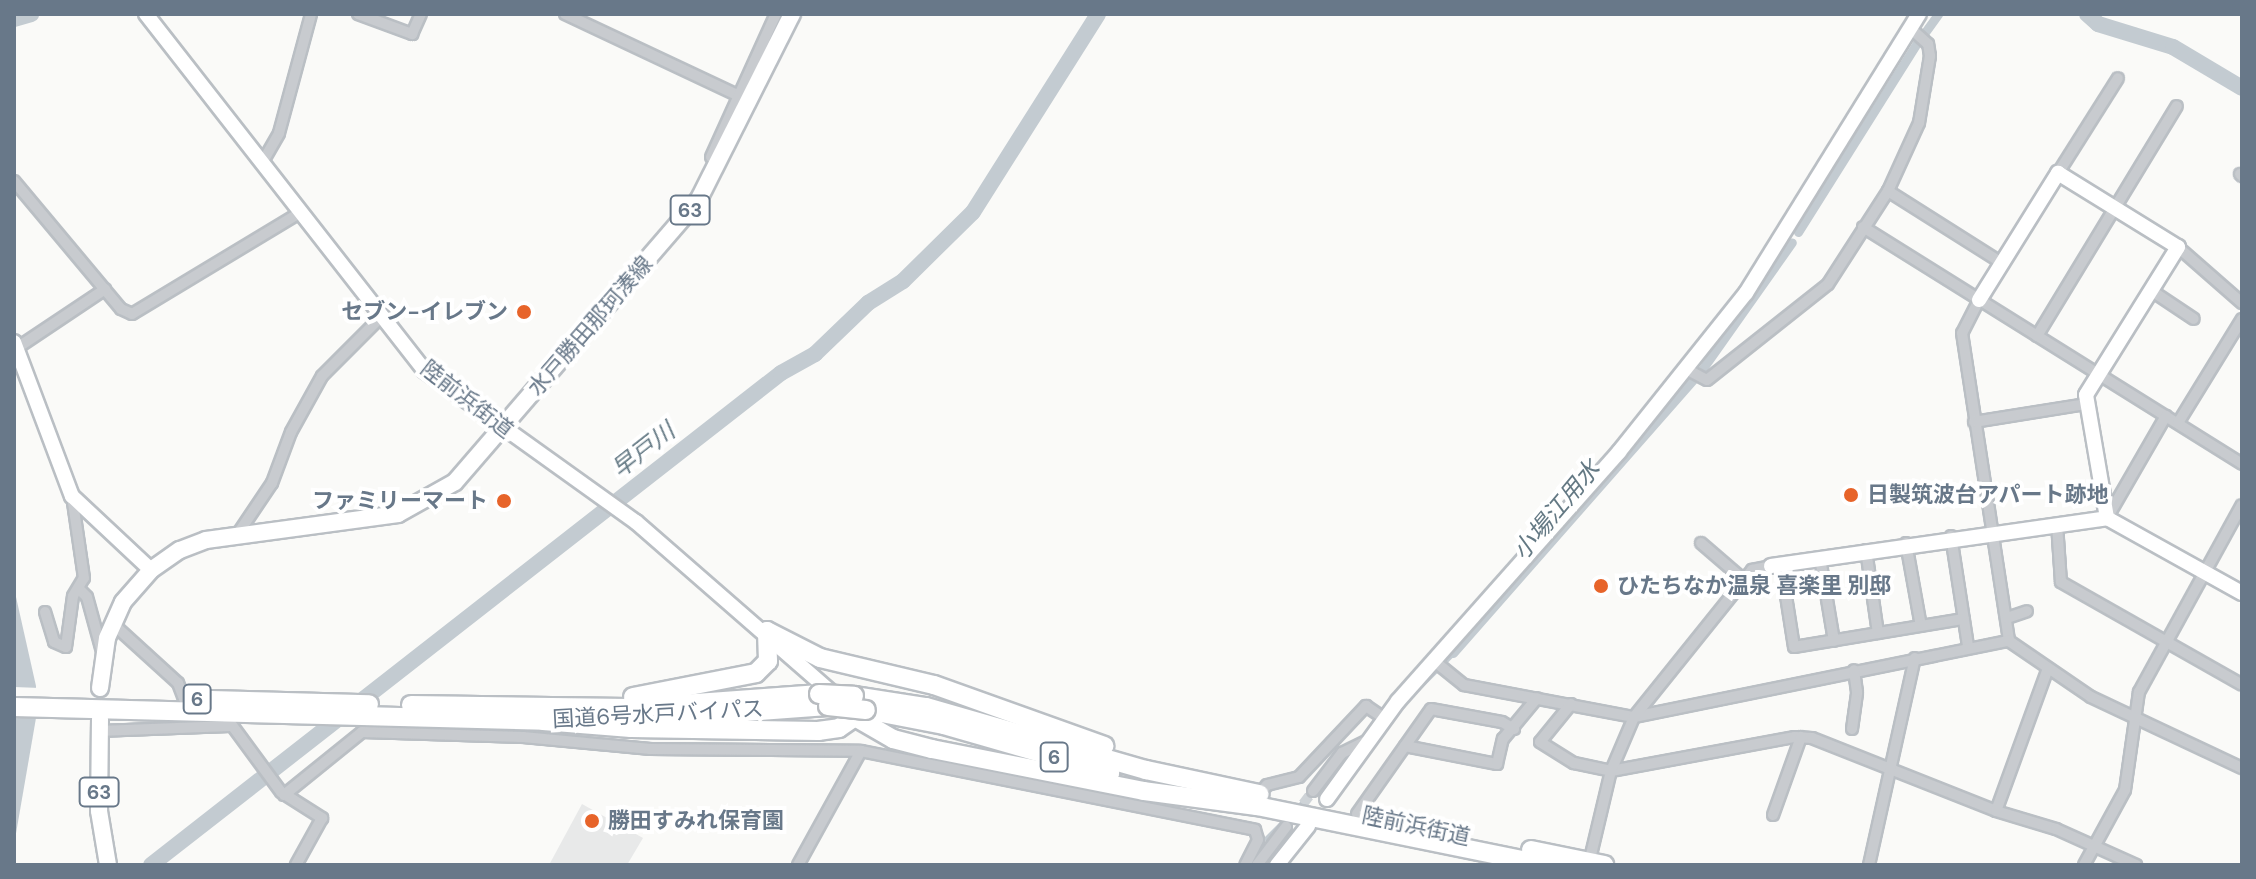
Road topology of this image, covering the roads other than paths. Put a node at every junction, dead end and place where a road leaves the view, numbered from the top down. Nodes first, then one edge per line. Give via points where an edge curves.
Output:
1 (146, 14) edge
2 (311, 14) edge
3 (358, 14) edge
4 (421, 14) edge
5 (565, 14) edge
6 (776, 14) edge
7 (792, 14) edge
8 (1919, 14) edge
9 (1910, 28) junction
10 (2118, 78) dead end
11 (744, 99) junction
12 (2177, 106) dead end
13 (711, 157) dead end
14 (262, 163) junction
15 (2058, 173) junction
16 (14, 181) edge
17 (1888, 191) junction
18 (2118, 209) junction
19 (301, 212) junction
20 (1863, 227) junction
21 (2178, 247) junction
22 (2002, 263) junction
23 (105, 289) junction
24 (2152, 291) junction
25 (1979, 300) junction
26 (2242, 303) edge
27 (381, 317) junction
28 (2194, 319) dead end
29 (2242, 319) edge
30 (2037, 336) junction
31 (15, 345) edge
32 (1688, 370) junction
33 (2098, 374) junction
34 (2087, 404) junction
35 (2166, 416) junction
36 (1974, 422) junction
37 (2178, 423) junction
38 (501, 427) junction
39 (2242, 464) edge
40 (72, 496) junction
41 (2242, 505) edge
42 (2107, 518) junction
43 (2057, 524) junction
44 (1991, 534) junction
45 (237, 535) junction
46 (1951, 536) junction
47 (1701, 543) dead end
48 (1906, 543) junction
49 (1866, 550) junction
50 (1820, 558) junction
51 (1776, 565) junction
52 (151, 570) junction
53 (2203, 572) junction
54 (1744, 580) junction
55 (79, 589) junction
56 (2242, 593) edge
57 (2027, 611) dead end
58 (45, 612) dead end
59 (2007, 618) junction
60 (1964, 619) junction
61 (112, 623) junction
62 (1921, 626) junction
63 (767, 631) junction
64 (1878, 633) junction
65 (2164, 639) junction
66 (1834, 641) junction
67 (2009, 641) junction
68 (1968, 646) junction
69 (103, 655) junction
70 (1915, 658) junction
71 (1433, 660) junction
72 (2048, 668) junction
73 (1854, 670) junction
74 (2242, 685) edge
75 (100, 688) dead end
76 (14, 695) edge
77 (1537, 698) junction
78 (184, 699) junction
79 (77, 703) junction
80 (1571, 704) junction
81 (14, 707) edge
82 (387, 710) junction
83 (854, 713) junction
84 (549, 714) junction
85 (1634, 717) junction
86 (226, 719) junction
87 (1385, 719) junction
88 (2134, 719) junction
89 (99, 725) joint
90 (1514, 729) junction
91 (1852, 729) dead end
92 (1801, 737) junction
93 (1371, 739) junction
94 (891, 746) junction
95 (1405, 746) junction
96 (839, 750) junction
97 (861, 751) junction
98 (2242, 768) edge
99 (1611, 771) junction
100 (1891, 772) junction
101 (1228, 788) junction
102 (1313, 791) tunnel mouth
103 (283, 793) junction
104 (1250, 799) junction
105 (1327, 799) tunnel mouth
106 (1996, 811) junction
107 (1357, 814) junction
108 (1773, 815) dead end
109 (1308, 826) tunnel mouth
110 (1286, 827) tunnel mouth
111 (2093, 845) junction
112 (1594, 864) edge
113 (108, 865) edge
114 (296, 865) edge
115 (798, 865) edge
116 (1245, 865) edge
117 (1257, 865) edge
118 (1277, 865) edge
119 (1548, 865) edge
120 (1869, 865) edge
121 (2084, 865) edge
122 (2136, 865) edge

1 - 14 street, 陸前浜街道
2 - 14 street via 279,133
3 - 4 street via 412,34
5 - 11 street
6 - 11 street
7 - 11 main road, 水戸勝田那珂湊線 / 63
8 - 9 street
9 - 17 street via 1928,44 1926,100
9 - 32 street via 1746,293
10 - 15 street
11 - 13 street
11 - 38 main road, 水戸勝田那珂湊線 / 63 via 713,176 687,214
12 - 18 street
14 - 19 street, 陸前浜街道
15 - 18 street
15 - 22 street
16 - 23 street
17 - 20 street
17 - 22 street
18 - 21 street
18 - 30 street
19 - 23 street via 137,313 126,313
19 - 27 street, 陸前浜街道
20 - 25 street
20 - 32 street via 1813,301 1766,330 1707,380
21 - 24 street
21 - 26 street
22 - 25 street
23 - 31 street
24 - 28 street
24 - 33 street
25 - 30 street
25 - 36 street via 1962,333
27 - 38 street, 陸前浜街道 via 434,380
27 - 45 street via 322,376 291,432 272,483
29 - 37 street
30 - 33 street
31 - 40 street
32 - 71 street
33 - 34 street
33 - 35 street
34 - 36 street
34 - 42 street
35 - 37 street
35 - 42 street
36 - 44 street
37 - 39 street
38 - 45 main road, 水戸勝田那珂湊線 / 63 via 455,482 410,510
38 - 63 street, 陸前浜街道 via 632,519
40 - 52 street
40 - 55 street via 84,578
41 - 53 street
42 - 43 street
42 - 53 street
43 - 44 street
43 - 65 street via 2061,582
44 - 46 street
44 - 59 street
45 - 52 main road, 水戸勝田那珂湊線 / 63 via 189,546
46 - 48 street
46 - 60 street
47 - 54 street
48 - 49 street
48 - 62 street
49 - 50 street
49 - 64 street
50 - 51 street
50 - 66 street
51 - 54 street via 1752,570
51 - 66 street via 1794,647
52 - 61 main road, 水戸勝田那珂湊線 / 63
53 - 56 street
53 - 65 street
54 - 85 street
55 - 58 street via 66,647 54,642
55 - 69 street via 87,597
57 - 59 street
59 - 67 street
60 - 62 street
60 - 68 street
61 - 69 main road, 水戸勝田那珂湊線 / 63
61 - 78 street via 178,683
62 - 64 street
63 - 83 street, 陸前浜街道
63 - 84 highway via 768,661 756,673
63 - 101 highway via 820,658 960,694
64 - 66 street
65 - 74 street
65 - 88 street via 2139,692
67 - 68 street
67 - 72 street
68 - 70 street
69 - 75 main road, 水戸勝田那珂湊線 / 63
70 - 73 street
70 - 100 street
71 - 77 street via 1464,685
71 - 87 street
72 - 88 street
72 - 106 street
73 - 85 street
73 - 91 street
76 - 79 highway, 国道6号水戸バイパス / 6
77 - 80 street
77 - 90 street
78 - 79 highway, 国道6号水戸バイパス / 6
78 - 82 highway, 国道6号水戸バイパス / 6 via 316,702
79 - 81 highway, 国道6号水戸バイパス / 6
79 - 86 highway, 国道6号水戸バイパス / 6
80 - 85 street
80 - 99 street via 1540,742 1574,763
82 - 84 highway, 国道6号水戸バイパス / 6
82 - 86 highway, 国道6号水戸バイパス / 6
83 - 84 highway via 631,728
83 - 84 highway, 国道6号水戸バイパス / 6, bridge via 824,700 633,721
83 - 94 highway
83 - 96 street
83 - 101 highway, 国道6号水戸バイパス / 6 via 947,712
83 - 104 highway, 国道6号水戸バイパス / 6 via 934,722 1110,773
85 - 99 street
86 - 89 street
86 - 103 street
87 - 93 street
87 - 104 street via 1366,706 1299,777 1267,785
88 - 98 street
88 - 111 street via 2125,790
89 - 113 main road, 63 via 99,811
90 - 95 street via 1431,709
90 - 95 street via 1503,739 1497,764
92 - 99 street
92 - 100 street
92 - 108 street
93 - 102 street via 1342,753
93 - 105 street
94 - 97 street
94 - 104 highway via 1144,791
94 - 116 street via 1255,830 1258,840
95 - 107 street
96 - 97 street
96 - 103 street via 650,749 523,737 362,732
97 - 115 street
99 - 112 street
100 - 106 street
100 - 120 street
101 - 104 highway, 陸前浜街道 / 6
103 - 114 street via 322,818
104 - 107 highway, 陸前浜街道 / 6
104 - 119 highway, 陸前浜街道 / 6
106 - 111 street
107 - 112 highway, 陸前浜街道 / 6
109 - 118 street
110 - 117 street
111 - 121 street
111 - 122 street

